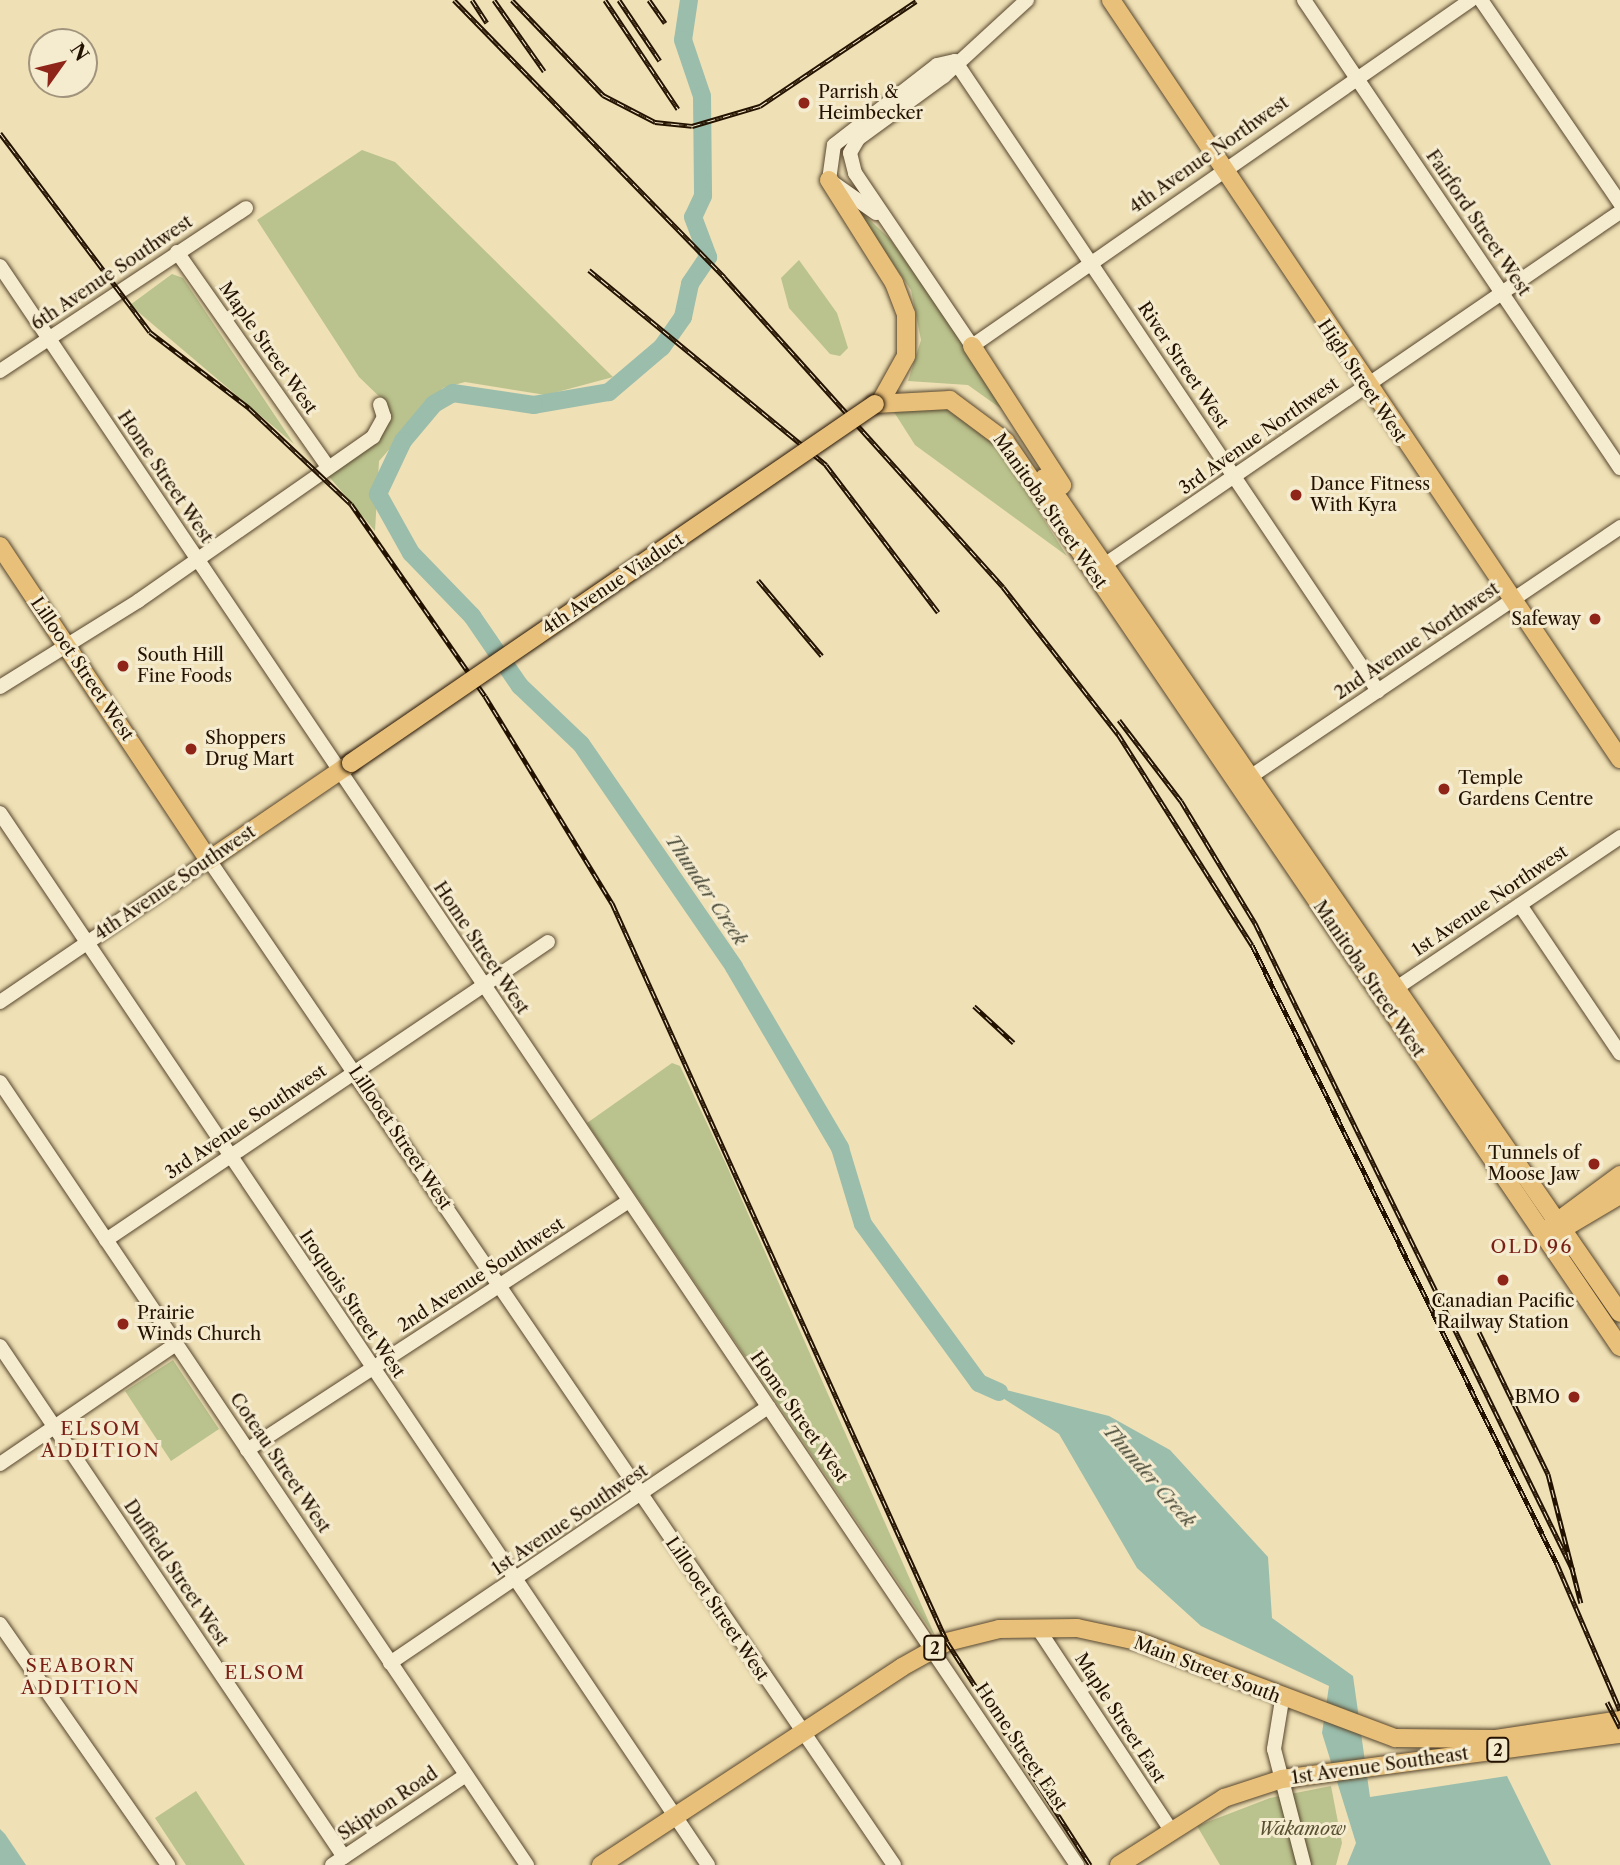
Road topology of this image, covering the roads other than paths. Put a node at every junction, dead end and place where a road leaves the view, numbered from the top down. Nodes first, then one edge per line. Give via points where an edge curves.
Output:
1 (1027, 0) edge
2 (1111, 0) edge
3 (1304, 0) edge
4 (1471, 0) edge
5 (1481, 0) edge
6 (955, 61) junction
7 (1356, 78) junction
8 (1220, 169) junction
9 (829, 180) junction
10 (1620, 203) edge
11 (246, 208) dead end
12 (1620, 212) edge
13 (886, 222) junction
14 (177, 252) junction
15 (1089, 260) junction
16 (0, 266) edge
17 (1501, 291) junction
18 (48, 339) junction
19 (972, 346) junction
20 (0, 371) edge
21 (1364, 385) junction
22 (879, 402) junction
23 (380, 405) dead end
24 (328, 467) junction
25 (1620, 468) edge
26 (1235, 477) junction
27 (1620, 527) edge
28 (0, 546) edge
29 (198, 561) junction
30 (1101, 568) junction
31 (1513, 600) junction
32 (64, 643) junction
33 (0, 687) edge
34 (1378, 691) junction
35 (1620, 759) edge
36 (344, 768) junction
37 (1253, 775) junction
38 (1236, 786) junction
39 (0, 813) edge
40 (1620, 837) edge
41 (209, 860) junction
42 (1520, 905) junction
43 (548, 942) dead end
44 (86, 944) junction
45 (483, 985) junction
46 (1398, 987) junction
47 (1382, 998) junction
48 (0, 1002) edge
49 (1620, 1053) edge
50 (355, 1072) junction
51 (0, 1082) edge
52 (229, 1157) junction
53 (1620, 1175) edge
54 (1620, 1195) edge
55 (629, 1200) junction
56 (1560, 1225) junction
57 (1544, 1236) junction
58 (106, 1240) junction
59 (499, 1284) junction
60 (1620, 1313) edge
61 (176, 1344) junction
62 (0, 1346) edge
63 (1620, 1347) edge
64 (371, 1368) junction
65 (768, 1407) junction
66 (55, 1427) junction
67 (247, 1450) junction
68 (0, 1464) edge
69 (641, 1498) junction
70 (515, 1579) junction
71 (0, 1624) edge
72 (1037, 1627) junction
73 (935, 1648) junction
74 (390, 1663) junction
75 (1282, 1700) junction
76 (1620, 1720) edge
77 (800, 1731) junction
78 (1620, 1734) edge
79 (466, 1774) junction
80 (1282, 1779) junction
81 (675, 1815) junction
82 (1171, 1830) junction
83 (338, 1861) edge
84 (168, 1865) edge
85 (527, 1865) edge
86 (601, 1865) edge
87 (708, 1865) edge
88 (894, 1865) edge
89 (1077, 1865) edge
90 (1119, 1865) edge
91 (1304, 1865) edge

1 - 6 street
2 - 8 main road, High Street West
3 - 7 street, Fairford Street West
4 - 7 street, 4th Avenue Northwest
5 - 10 street
6 - 9 street via 937,65 845,131 831,151
6 - 13 street via 855,143 852,168
6 - 15 street, River Street West
7 - 8 street, 4th Avenue Northwest
7 - 17 street, Fairford Street West
8 - 15 street, 4th Avenue Northwest
8 - 21 main road, High Street West
9 - 13 street
9 - 22 main road via 894,283 906,313 906,356
11 - 14 street, 6th Avenue Southwest
12 - 17 street, 3rd Avenue Northwest
13 - 19 street
14 - 18 street, 6th Avenue Southwest
14 - 24 street, Maple Street West
15 - 19 street, 4th Avenue Northwest
15 - 26 street, River Street West
16 - 18 street, Home Street West
17 - 21 street, 3rd Avenue Northwest
17 - 25 street, Fairford Street West
18 - 20 street, 6th Avenue Southwest
18 - 29 street, Home Street West
19 - 30 main road
21 - 26 street, 3rd Avenue Northwest
21 - 31 main road, High Street West
22 - 30 main road, Manitoba Street West via 940,398 980,417 1014,453
22 - 36 main road, 4th Avenue Viaduct, bridge
23 - 24 street via 384,417 373,437
24 - 29 street
26 - 30 street, 3rd Avenue Northwest
26 - 34 street, River Street West
27 - 31 street, 2nd Avenue Northwest
28 - 32 main road, Lillooet Street West
29 - 32 street
29 - 36 street, Home Street West
30 - 37 main road, Manitoba Street West
30 - 38 main road, Manitoba Street West
31 - 34 street, 2nd Avenue Northwest
31 - 35 main road, High Street West
32 - 33 street
32 - 41 main road, Lillooet Street West
34 - 37 street, 2nd Avenue Northwest
36 - 41 main road, 4th Avenue Southwest
36 - 45 street, Home Street West
37 - 38 street, 2nd Avenue Northwest
37 - 46 main road, Manitoba Street West
38 - 47 main road, Manitoba Street West
39 - 44 street, Iroquois Street West
40 - 42 street, 1st Avenue Northwest
41 - 44 street, 4th Avenue Southwest
41 - 50 street, Lillooet Street West
42 - 46 street, 1st Avenue Northwest
42 - 49 street
43 - 45 street, 3rd Avenue Southwest
44 - 48 street, 4th Avenue Southwest
44 - 52 street, Iroquois Street West
45 - 50 street, 3rd Avenue Southwest
45 - 55 street, Home Street West
46 - 47 street, 1st Avenue Northwest
46 - 56 main road, Manitoba Street West
47 - 57 main road, Manitoba Street West
50 - 52 street, 3rd Avenue Southwest
50 - 59 street, Lillooet Street West
51 - 58 street, Coteau Street West
52 - 58 street, 3rd Avenue Southwest
52 - 64 street, Iroquois Street West
53 - 56 main road
54 - 56 main road
55 - 59 street, 2nd Avenue Southwest
55 - 65 street, Home Street West
56 - 57 main road
56 - 60 main road, Manitoba Street West
57 - 63 main road, Manitoba Street West
58 - 61 street, Coteau Street West
59 - 64 street, 2nd Avenue Southwest
59 - 69 street, Lillooet Street West
61 - 66 street
61 - 67 street, Coteau Street West
62 - 66 street, Duffield Street West
64 - 67 street, 2nd Avenue Southwest
64 - 70 street, Iroquois Street West
65 - 69 street, 1st Avenue Southwest
65 - 73 street, Home Street West
66 - 68 street
66 - 83 street, Duffield Street West
67 - 74 street, Coteau Street West
69 - 70 street, 1st Avenue Southwest
69 - 77 street, Lillooet Street West
70 - 74 street, 1st Avenue Southwest
70 - 81 street, Iroquois Street West
71 - 84 street
72 - 73 main road, Main Street South / 2 via 974,1634
72 - 75 main road, Main Street South / 2 via 1137,1641
72 - 82 street, Maple Street East
73 - 77 main road, Main Street South / 2
73 - 89 street, Home Street East
74 - 79 street, Coteau Street West
75 - 76 main road, Main Street South / 2 via 1370,1731 1438,1742 1496,1739
75 - 80 street via 1274,1749
77 - 81 main road, Main Street South / 2
77 - 88 street, Lillooet Street West
78 - 80 main road, 1st Avenue Southeast / 2
79 - 83 street, Skipton Road
79 - 85 street, Coteau Street West
80 - 82 main road, 1st Avenue Southeast / 2 via 1223,1798
80 - 91 street
81 - 86 main road, Main Street South / 2
81 - 87 street, Iroquois Street West
82 - 90 main road, 1st Avenue Southeast / 2

